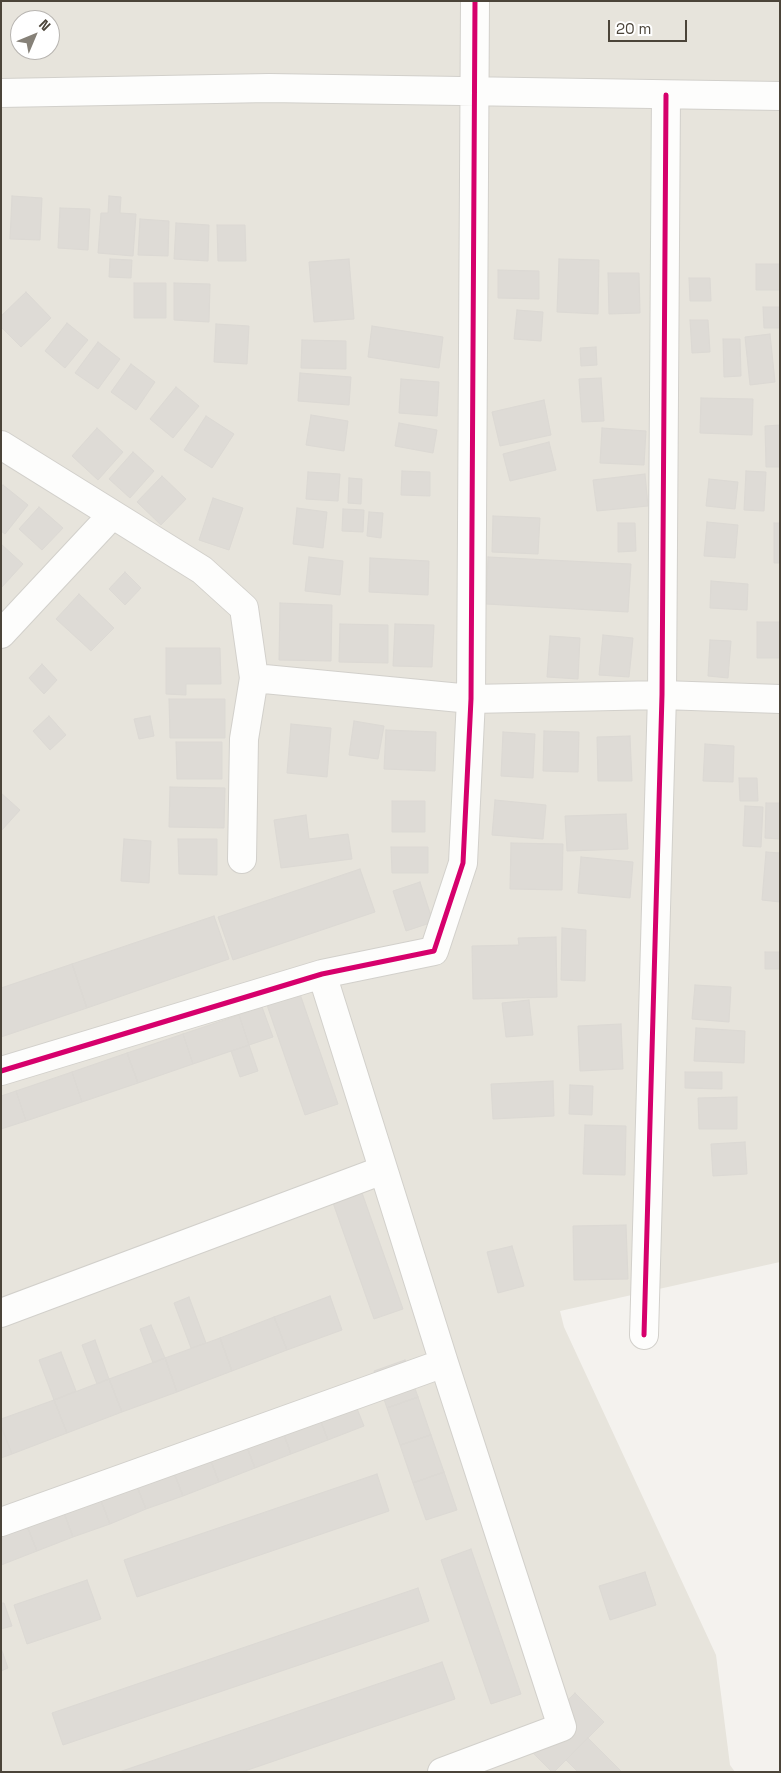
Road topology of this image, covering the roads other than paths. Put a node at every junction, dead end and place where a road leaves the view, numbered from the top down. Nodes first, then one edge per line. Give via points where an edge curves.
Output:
1 (475, 1) edge
2 (474, 92) junction
3 (1, 93) edge
4 (666, 95) junction
5 (780, 96) edge
6 (1, 445) edge
7 (112, 514) junction
8 (1, 634) edge
9 (254, 678) junction
10 (662, 695) junction
11 (471, 699) junction
12 (780, 699) edge
13 (242, 859) dead end
14 (322, 974) junction
15 (1, 1072) edge
16 (383, 1170) junction
17 (1, 1313) edge
18 (644, 1334) dead end
19 (444, 1364) junction
20 (1, 1522) edge
21 (442, 1772) edge

1 - 2 street
2 - 3 street via 269,88
2 - 4 street
2 - 11 street
4 - 5 street
4 - 10 street
6 - 7 street
7 - 8 street
7 - 9 street via 202,570 244,608
9 - 11 street
9 - 13 street via 244,739
10 - 11 street
10 - 12 street
10 - 18 street
11 - 14 street via 463,863 434,951
14 - 15 street
14 - 16 street
16 - 17 street
16 - 19 street
19 - 20 street
19 - 21 street via 562,1727

